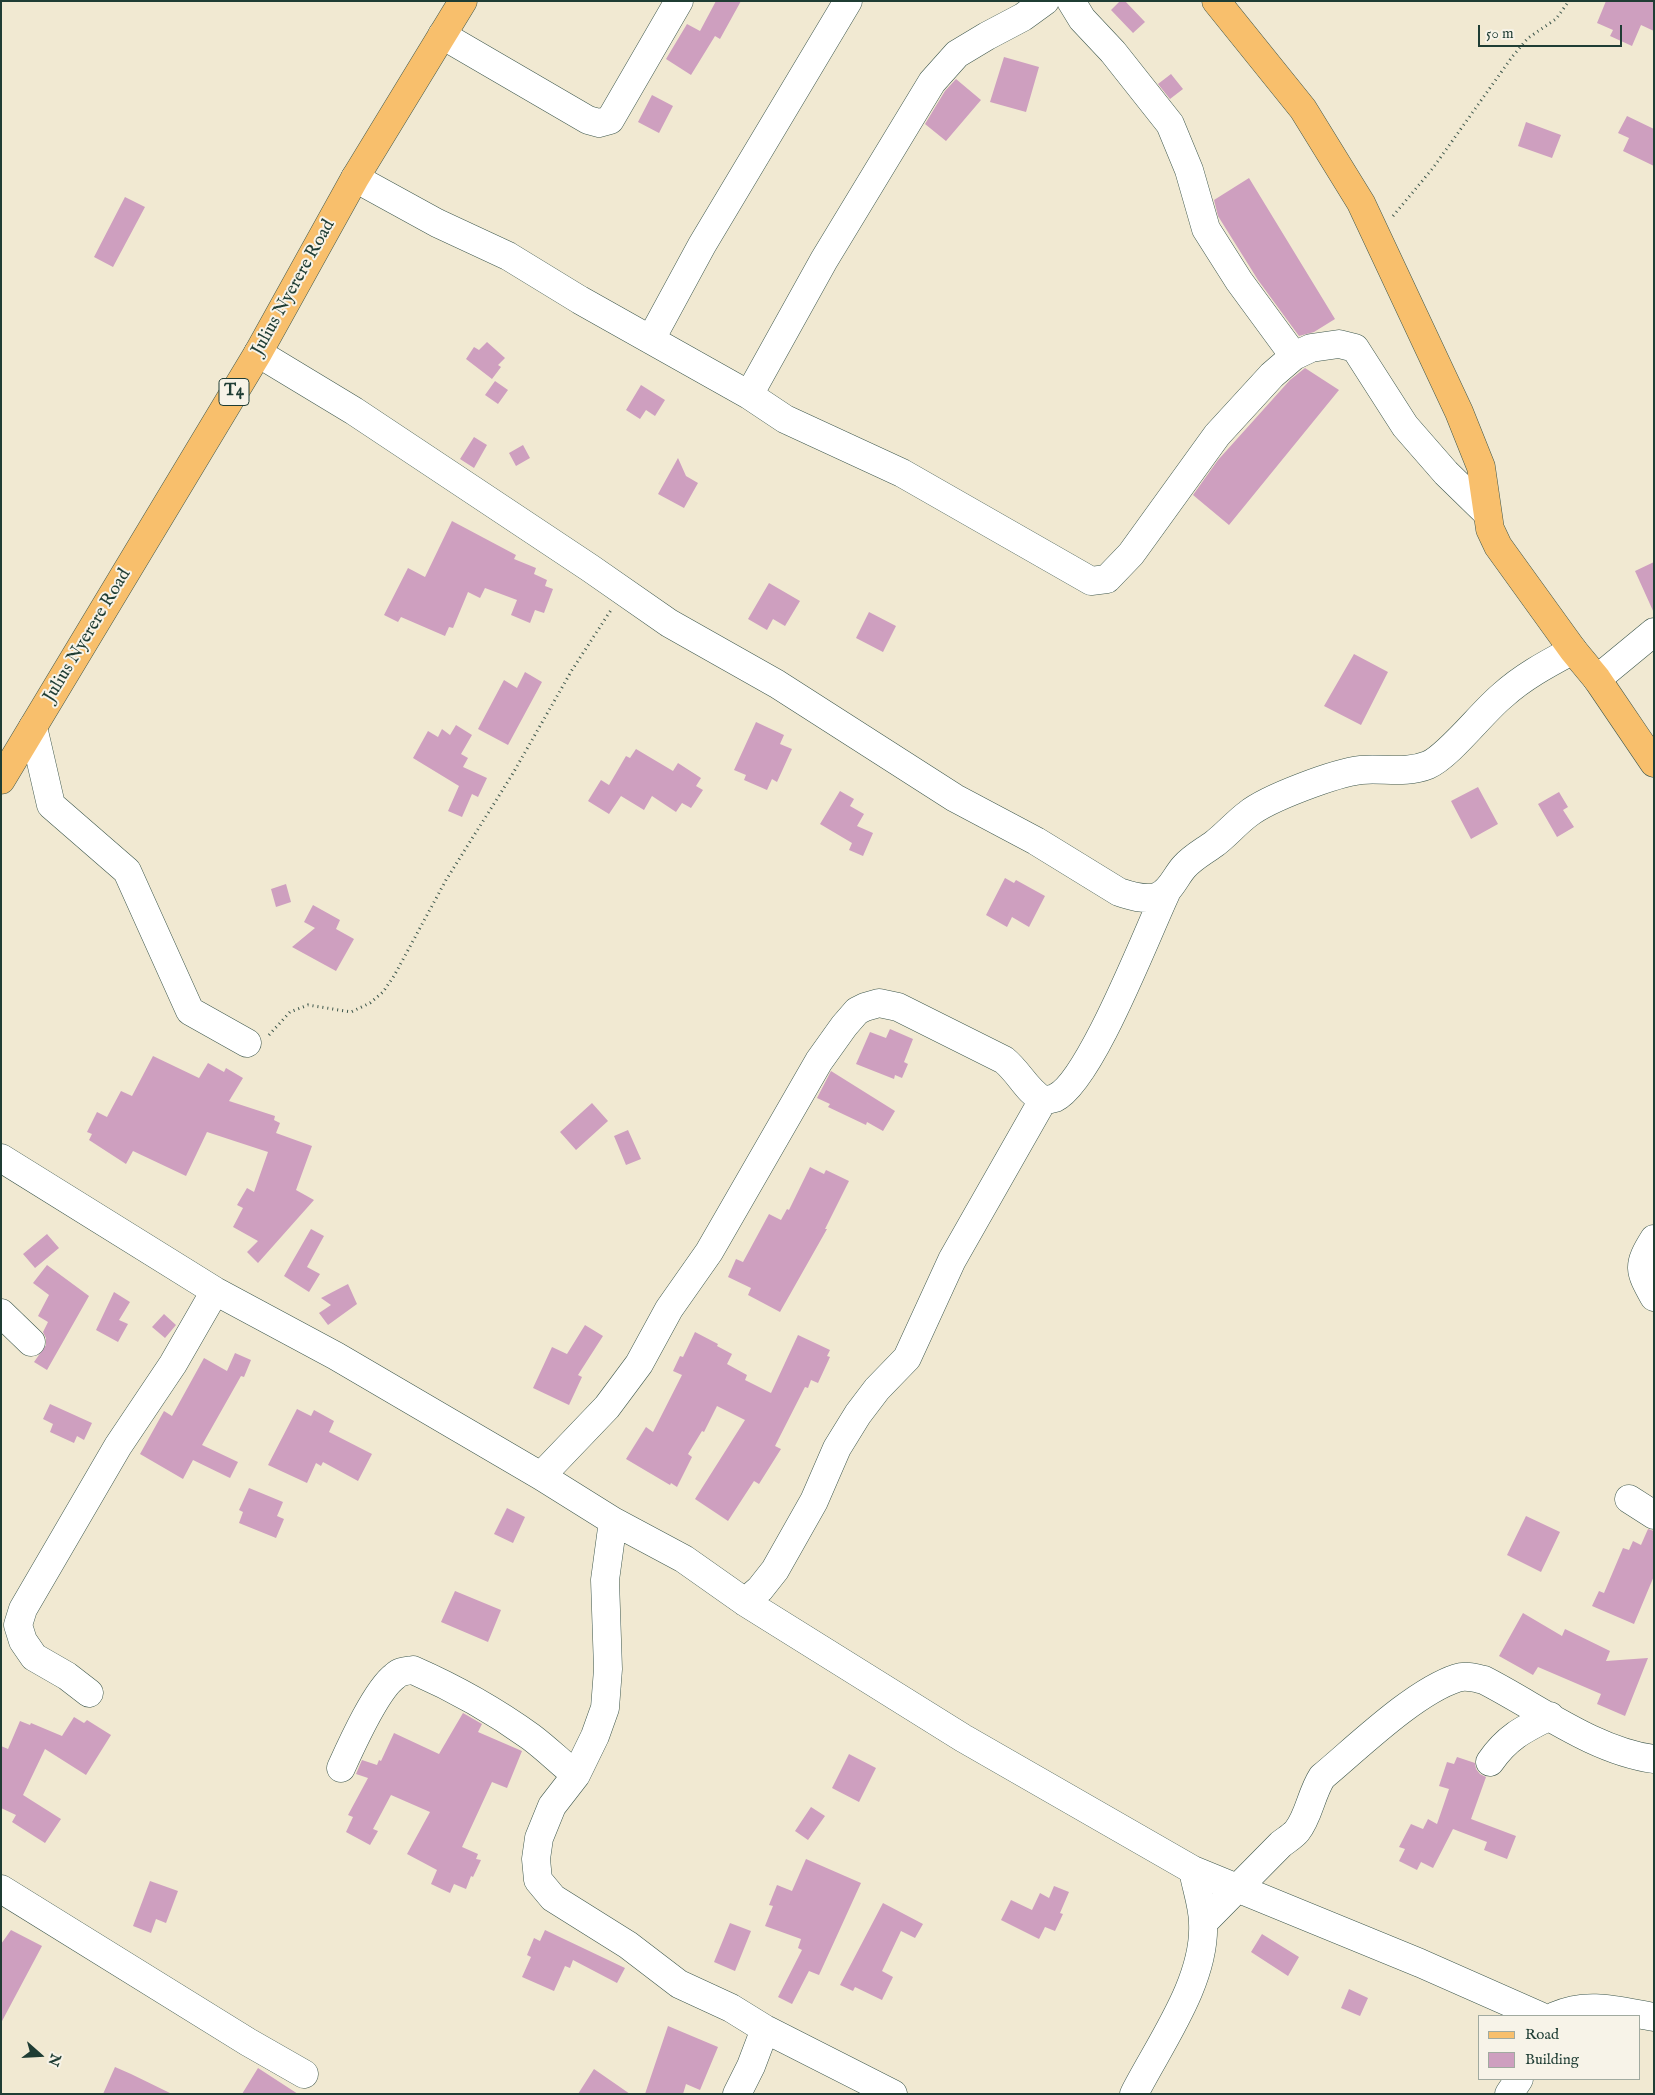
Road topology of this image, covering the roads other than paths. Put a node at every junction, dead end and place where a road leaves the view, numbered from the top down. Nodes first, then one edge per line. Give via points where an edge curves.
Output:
1 (463, 1) edge
2 (679, 1) edge
3 (848, 1) edge
4 (1045, 1) edge
5 (1071, 1) edge
6 (1216, 1) edge
7 (442, 35) junction
8 (355, 178) junction
9 (651, 339) junction
10 (258, 353) junction
11 (1294, 356) junction
12 (749, 396) junction
13 (1487, 513) junction
14 (1654, 632) edge
15 (1573, 650) junction
16 (1597, 679) junction
17 (33, 727) junction
18 (1654, 763) edge
19 (1, 780) edge
20 (1119, 892) junction
21 (1166, 892) junction
22 (1145, 936) junction
23 (255, 1042) road end
24 (1043, 1100) junction
25 (1, 1158) edge
26 (1654, 1240) edge
27 (215, 1291) junction
28 (1654, 1297) edge
29 (1, 1313) edge
30 (31, 1342) dead end
31 (541, 1476) junction
32 (1629, 1499) dead end
33 (1654, 1515) edge
34 (613, 1521) junction
35 (746, 1602) junction
36 (89, 1693) dead end
37 (1550, 1716) junction
38 (1654, 1759) edge
39 (1490, 1762) dead end
40 (341, 1768) dead end
41 (576, 1775) junction
42 (1193, 1870) junction
43 (1238, 1888) junction
44 (1, 1890) edge
45 (1204, 1923) junction
46 (1538, 2015) edge
47 (1557, 2015) edge
48 (1654, 2017) edge
49 (764, 2029) junction
50 (304, 2074) dead end
51 (1518, 2080) edge
52 (737, 2094) edge
53 (893, 2094) edge
54 (1134, 2094) edge
55 (1509, 2094) edge

1 - 7 main road, Julius Nyerere Road / T4
2 - 7 street via 618,108 610,120 599,123 588,120
3 - 9 street via 702,245
4 - 12 street via 957,54 932,82 824,260
5 - 11 street via 1170,124 1189,170 1206,229
6 - 13 main road via 1303,109 1361,203 1463,421 1481,467
7 - 8 main road, Julius Nyerere Road / T4
8 - 9 street via 437,223 508,256
8 - 10 main road, Julius Nyerere Road / T4
9 - 12 street
10 - 17 main road, Julius Nyerere Road / T4
10 - 20 street via 354,411 669,623 777,684 954,798 1036,841
11 - 12 street via 1217,435 1131,554 1108,579 1090,581 902,473 785,419
11 - 13 street via 1311,348 1339,344 1355,348 1405,426
13 - 15 main road via 1498,546
14 - 16 street
15 - 16 main road
15 - 21 street via 1503,694 1430,764 1412,770 1366,770 1332,777 1263,805 1191,859
16 - 18 main road
17 - 19 main road, Julius Nyerere Road / T4
17 - 23 street via 51,805 128,871 190,1010
20 - 21 street via 1145,898
20 - 22 street
21 - 22 street
22 - 24 street via 1112,1013 1083,1066 1069,1086 1055,1098
24 - 31 street via 1004,1060 898,1006 879,1003 857,1011 819,1061 709,1252 669,1309 639,1364 607,1407
24 - 35 street via 952,1260 907,1358 858,1414 837,1448 814,1501 775,1570
25 - 27 street
26 - 28 street via 1641,1266
27 - 31 street via 336,1356
27 - 36 street via 173,1364 118,1446 23,1609 18,1625 23,1641 34,1657
29 - 30 street
31 - 34 street
32 - 33 street
34 - 35 street via 684,1559
34 - 41 street via 606,1580 608,1669 605,1708
35 - 42 street via 963,1738
37 - 38 street via 1613,1748
37 - 39 street via 1506,1741
37 - 43 street via 1473,1677 1459,1678 1428,1693 1322,1777 1296,1832
40 - 41 street via 352,1742 389,1681 413,1670 504,1719 533,1738
41 - 49 street via 552,1806 539,1838 536,1858 538,1880 553,1898 628,1945 671,1979 731,2008
42 - 43 street
42 - 45 street
43 - 45 street
43 - 46 street
44 - 50 street
45 - 54 street via 1198,1967 1180,2009
47 - 48 street via 1572,2009 1599,2008
49 - 52 street
49 - 53 street
51 - 55 street

